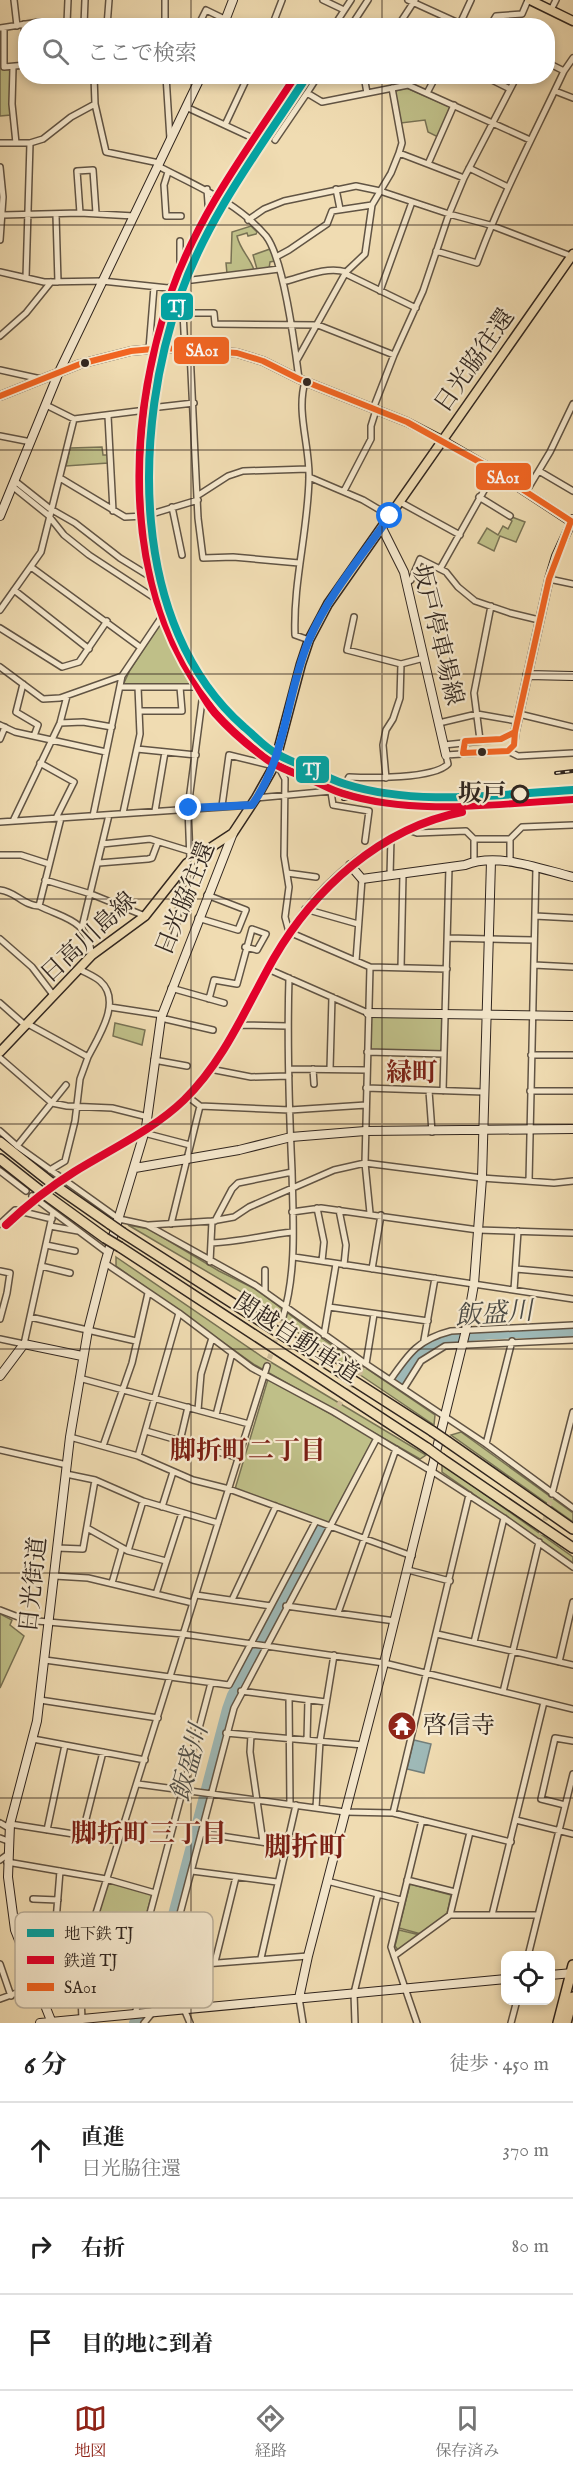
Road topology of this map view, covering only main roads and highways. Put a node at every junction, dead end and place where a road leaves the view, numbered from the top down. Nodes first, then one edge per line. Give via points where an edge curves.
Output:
1 (529, 0) edge
2 (573, 21) edge
3 (572, 255) edge
4 (233, 833) joint
5 (0, 1052) edge
6 (0, 1142) edge
7 (0, 1159) edge
8 (573, 1529) edge
9 (573, 1548) edge
10 (572, 1970) edge
11 (573, 1997) edge
12 (558, 2023) edge
13 (566, 2023) edge

1 - 2 main road
3 - 4 main road, 日光脇往還 via 339,586 309,640 274,763
4 - 5 main road, 日高川島線 via 190,860 145,916 93,955
6 - 8 highway, 関越自動車道, bridge via 123,1233 432,1431
7 - 9 highway, 関越自動車道, bridge via 120,1247
10 - 12 highway
11 - 13 highway

